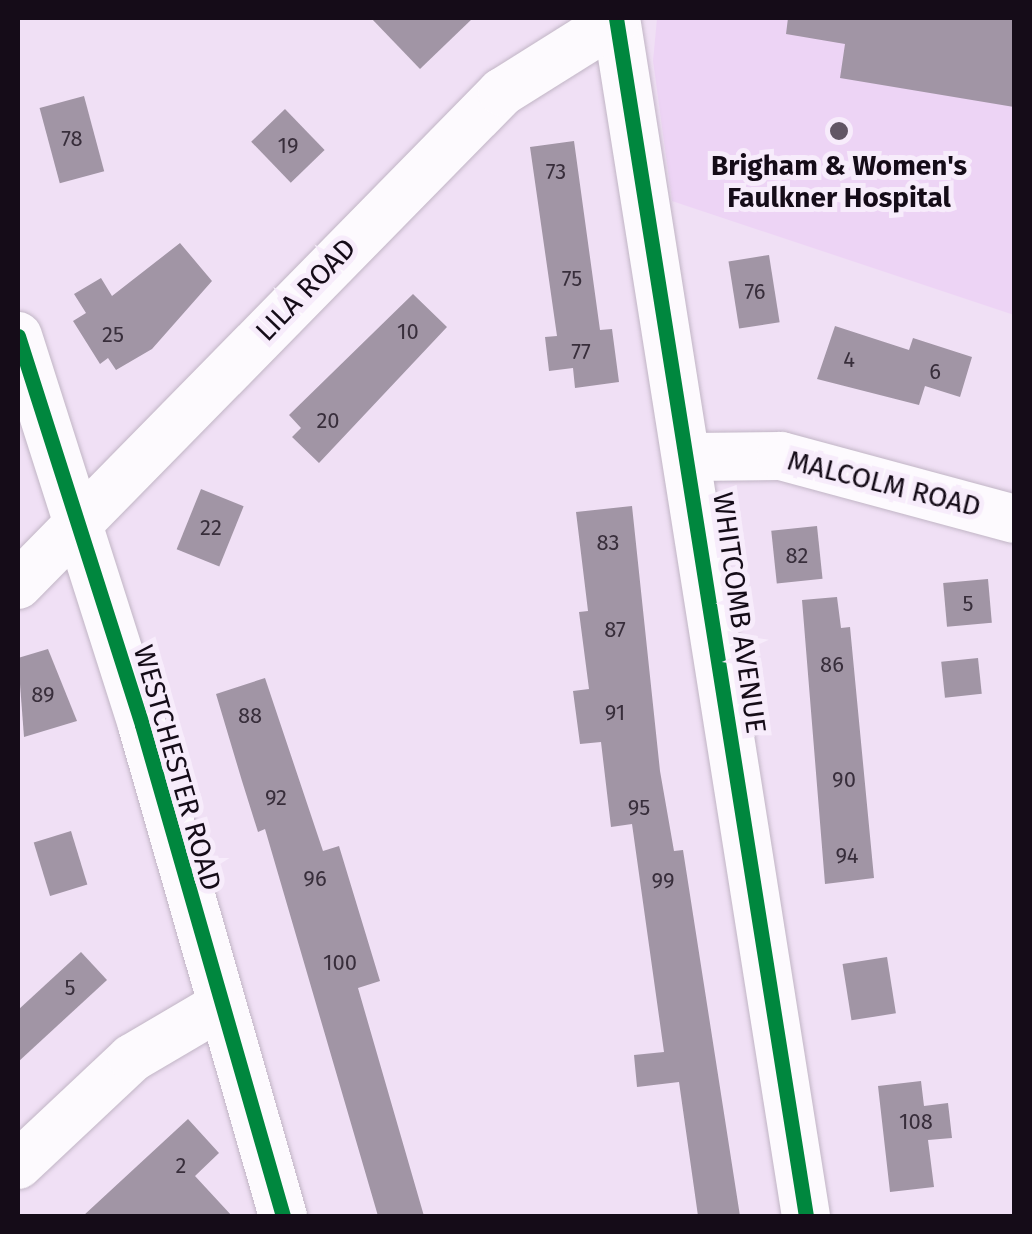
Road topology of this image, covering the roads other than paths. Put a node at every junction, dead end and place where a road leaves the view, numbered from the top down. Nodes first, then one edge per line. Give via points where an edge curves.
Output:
1 (616, 19) edge
2 (18, 336) edge
3 (692, 457) junction
4 (1014, 519) edge
5 (78, 525) junction
6 (18, 584) edge
7 (217, 1008) junction
8 (18, 1165) edge
9 (283, 1216) edge
10 (806, 1216) edge

1 - 3 street, WHITCOMB AVENUE
1 - 5 street, LILA ROAD via 502,92
2 - 5 street, WESTCHESTER ROAD
3 - 4 street, MALCOLM ROAD via 781,456
3 - 10 street, WHITCOMB AVENUE
5 - 6 street, LILA ROAD
5 - 7 street, WESTCHESTER ROAD
7 - 8 street via 132,1058
7 - 9 street, WESTCHESTER ROAD

